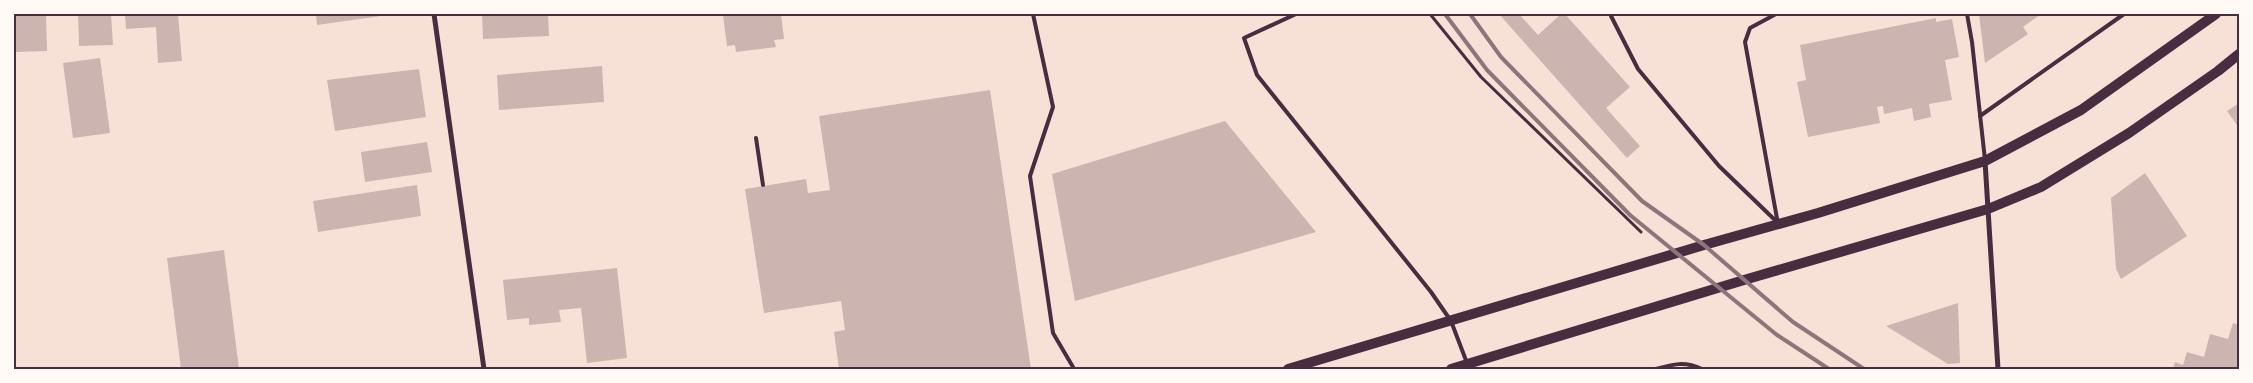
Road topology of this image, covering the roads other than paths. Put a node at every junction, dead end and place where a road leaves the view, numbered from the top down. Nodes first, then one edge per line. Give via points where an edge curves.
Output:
1 (434, 14) edge
2 (1033, 14) edge
3 (1296, 14) edge
4 (1776, 14) edge
5 (1966, 14) edge
6 (2124, 14) edge
7 (2212, 15) edge
8 (1611, 16) dead end
9 (2239, 54) edge
10 (1980, 116) junction
11 (756, 138) dead end
12 (1985, 161) junction
13 (763, 185) dead end
14 (1988, 209) junction
15 (1778, 224) junction
16 (1451, 321) junction
17 (1467, 364) junction
18 (1073, 368) dead end
19 (484, 369) edge
20 (1288, 369) edge
21 (1451, 369) edge
22 (1656, 369) edge
23 (1702, 369) edge
24 (1998, 369) edge

1 - 19 street
2 - 18 lane via 1052,107 1030,176 1053,333
3 - 16 lane via 1244,38 1257,75
4 - 15 lane via 1750,28 1745,42
5 - 10 lane
6 - 10 lane
7 - 12 main road via 2081,110
8 - 15 lane via 1638,69 1719,166
9 - 14 main road via 2129,132 2041,187
10 - 12 lane
11 - 13 lane
12 - 14 street
12 - 15 main road
14 - 17 main road
14 - 24 street
15 - 16 main road
16 - 17 lane
16 - 20 main road
17 - 21 main road
22 - 23 lane via 1690,363

